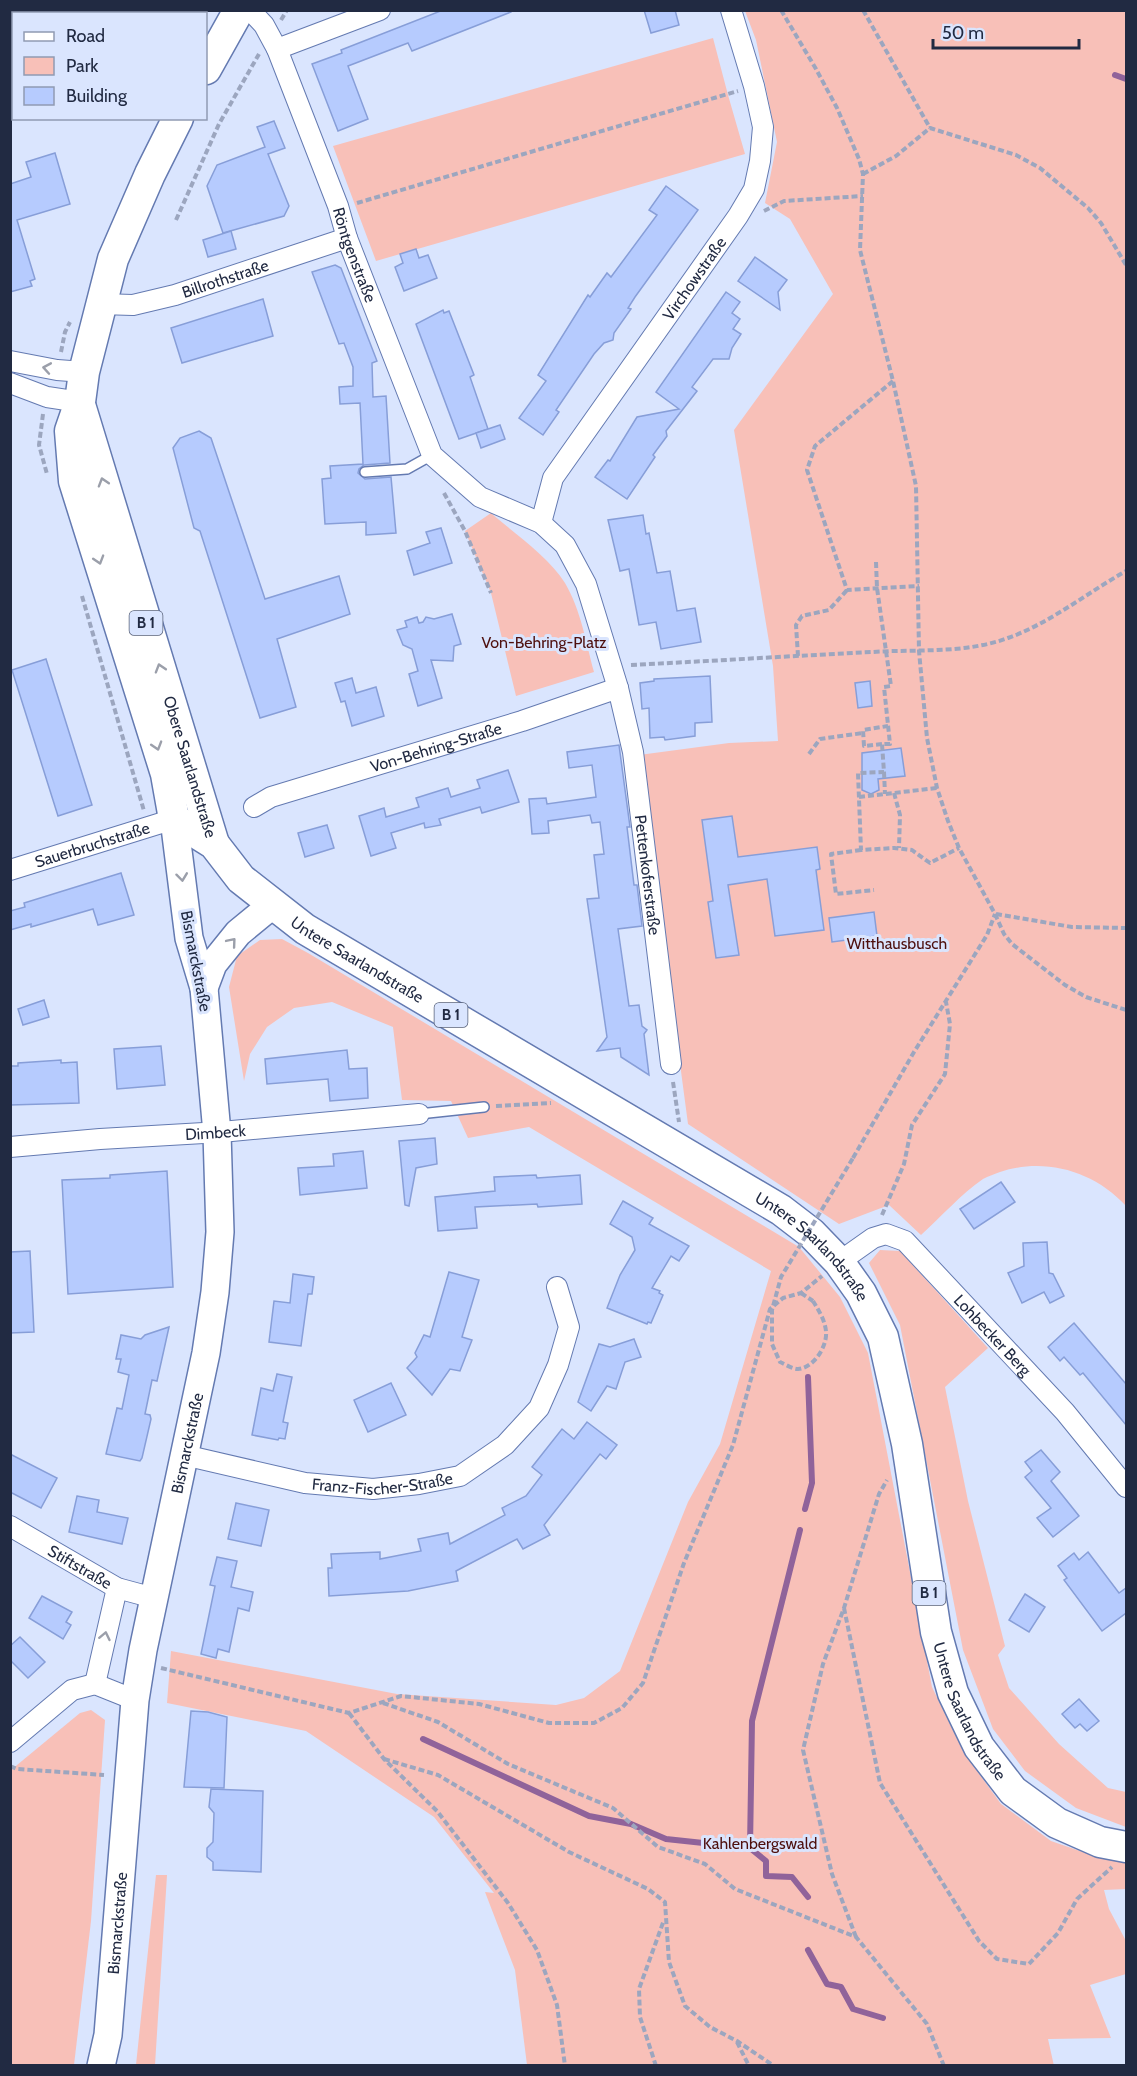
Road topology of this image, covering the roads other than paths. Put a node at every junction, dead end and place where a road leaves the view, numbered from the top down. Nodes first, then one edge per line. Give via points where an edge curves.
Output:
1 (239, 10) edge
2 (250, 10) edge
3 (380, 10) edge
4 (731, 10) edge
5 (274, 42) junction
6 (207, 67) edge
7 (177, 120) edge
8 (347, 238) junction
9 (100, 304) junction
10 (10, 361) edge
11 (84, 372) junction
12 (10, 383) edge
13 (80, 402) junction
14 (434, 457) junction
15 (365, 472) dead end
16 (541, 523) junction
17 (618, 688) junction
18 (254, 807) dead end
19 (174, 819) junction
20 (214, 844) junction
21 (10, 870) edge
22 (272, 905) junction
23 (204, 988) junction
24 (671, 1064) road end
25 (484, 1107) road end
26 (418, 1114) joint
27 (217, 1133) junction
28 (10, 1147) edge
29 (839, 1262) junction
30 (557, 1287) dead end
31 (184, 1455) junction
32 (1126, 1487) edge
33 (10, 1526) edge
34 (117, 1588) junction
35 (154, 1598) junction
36 (95, 1684) junction
37 (135, 1700) junction
38 (10, 1742) edge
39 (1122, 1855) edge
40 (101, 2066) edge

1 - 6 main road
2 - 5 street, Röntgenstraße
3 - 5 street
4 - 16 street, Virchowstraße via 763,127 754,189 553,478
5 - 8 street, Röntgenstraße
7 - 9 main road, Obere Saarlandstraße / B 1 via 118,245
8 - 9 street, Billrothstraße via 175,295 133,305
8 - 14 street, Röntgenstraße
9 - 11 main road, Obere Saarlandstraße / B 1
11 -> 10 street
11 - 13 main road, Obere Saarlandstraße / B 1
12 - 13 street via 47,398
13 -> 19 main road, Obere Saarlandstraße / B 1 via 70,431 74,481 166,774
20 -> 13 main road, Obere Saarlandstraße / B 1
14 - 15 lane via 407,469
14 - 16 street via 480,497
16 - 17 street via 565,545 586,585
17 - 18 street, Von-Behring-Straße via 271,797
17 - 24 street, Pettenkoferstraße via 633,752
19 - 20 main road, Obere Saarlandstraße / B 1
19 - 21 street, Sauerbruchstraße
19 -> 23 main road, Bismarckstraße via 189,938
20 - 22 main road, Untere Saarlandstraße / B 1 via 241,879
23 -> 22 main road via 213,964 238,933
22 - 29 main road, Untere Saarlandstraße / B 1 via 305,929 781,1210
23 - 27 main road, Bismarckstraße
25 - 26 lane
26 - 27 street, Dimbeck
27 - 28 street, Dimbeck
27 - 31 main road, Bismarckstraße via 220,1232 215,1292
29 - 32 street, Lohbecker Berg via 873,1238 886,1234 905,1241 1065,1412
29 - 39 main road, Untere Saarlandstraße / B 1 via 861,1293 883,1337 907,1444 936,1632 953,1693 979,1747 1013,1791 1057,1823
30 - 31 street, Franz-Fischer-Straße via 569,1327 539,1408 505,1445 460,1476 373,1489 305,1483
31 - 35 main road, Bismarckstraße
33 - 34 street, Stiftstraße
34 - 35 street, Stiftstraße
36 -> 34 street
35 - 37 main road, Bismarckstraße
36 - 37 street
36 - 38 street via 72,1690
37 - 40 main road, Bismarckstraße via 108,2035

